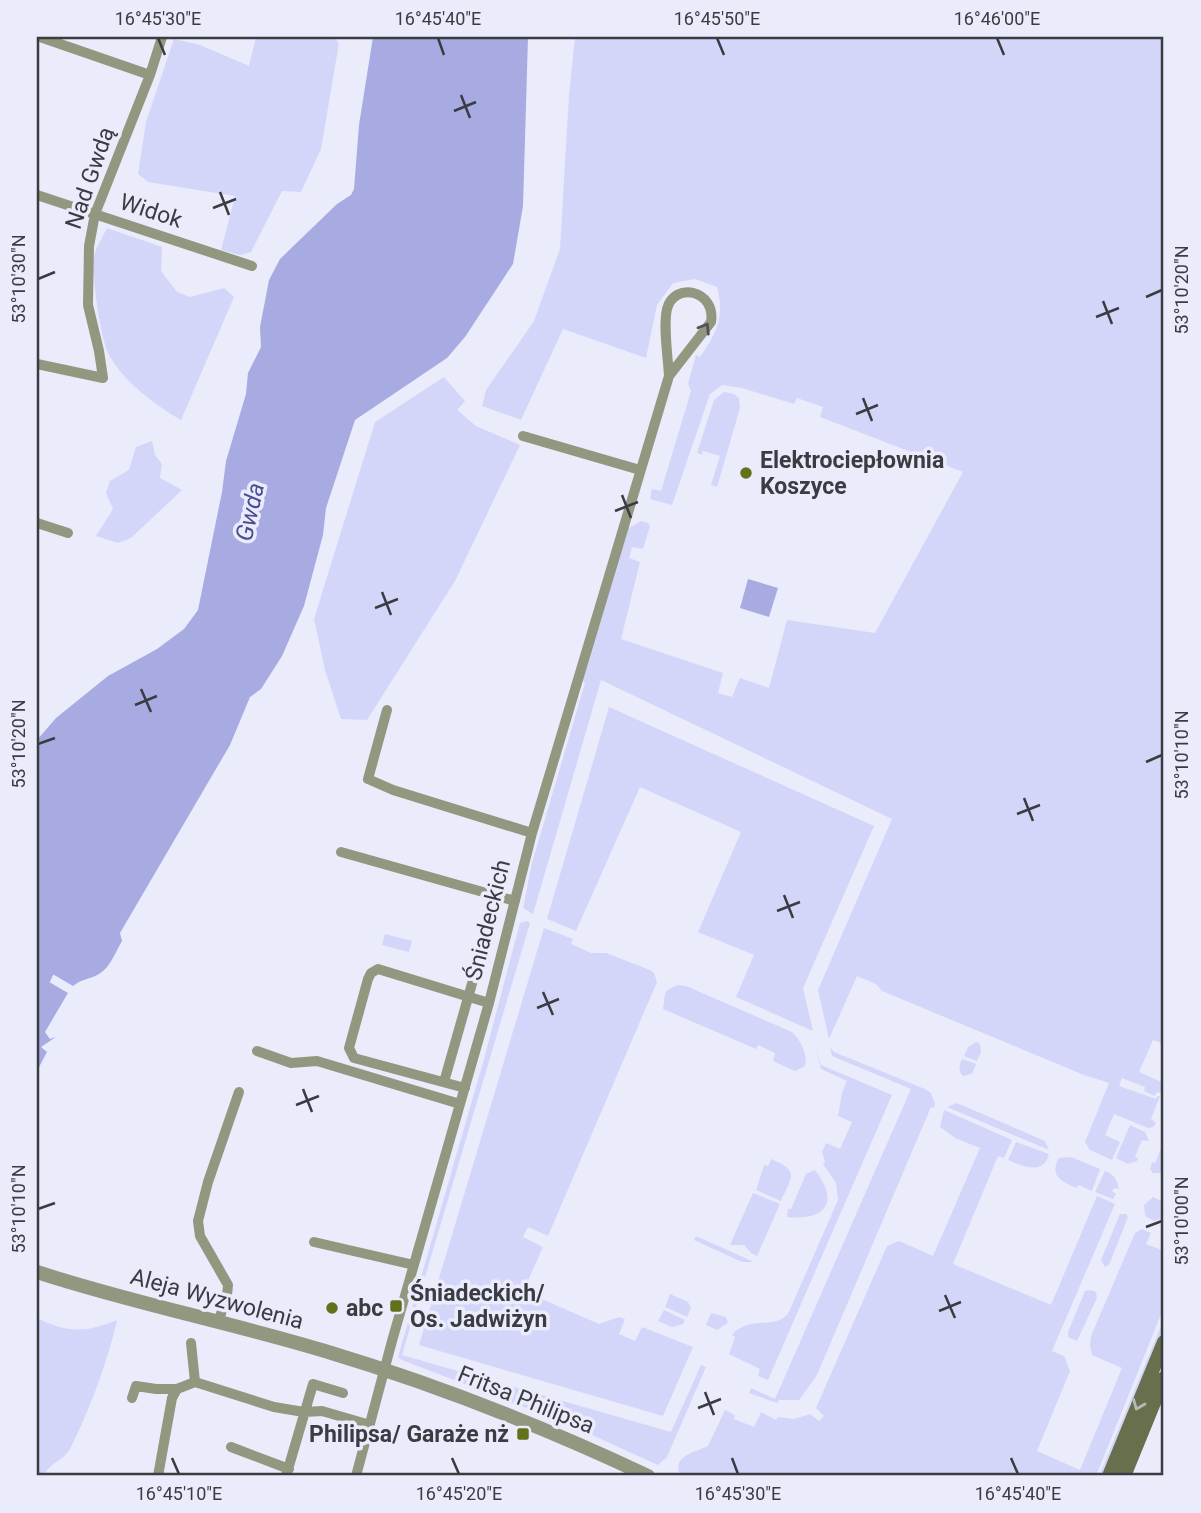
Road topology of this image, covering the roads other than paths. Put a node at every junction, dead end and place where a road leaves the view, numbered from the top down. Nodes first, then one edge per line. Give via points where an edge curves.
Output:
1 (40, 37) edge
2 (162, 37) edge
3 (150, 75) junction
4 (37, 195) edge
5 (95, 214) junction
6 (252, 266) dead end
7 (37, 364) edge
8 (669, 376) junction
9 (523, 436) dead end
10 (640, 470) junction
11 (37, 523) edge
12 (68, 533) dead end
13 (387, 710) dead end
14 (532, 833) junction
15 (341, 852) dead end
16 (515, 901) junction
17 (485, 937) dead end
18 (468, 997) junction
19 (489, 1003) junction
20 (257, 1051) dead end
21 (444, 1083) junction
22 (465, 1088) junction
23 (239, 1091) dead end
24 (460, 1104) junction
25 (314, 1242) dead end
26 (414, 1265) junction
27 (37, 1272) edge
28 (218, 1323) junction
29 (1164, 1342) edge
30 (191, 1343) dead end
31 (385, 1370) junction
32 (1164, 1378) edge
33 (195, 1382) junction
34 (177, 1389) junction
35 (343, 1393) dead end
36 (132, 1398) dead end
37 (304, 1412) junction
38 (370, 1425) junction
39 (231, 1447) dead end
40 (288, 1473) edge
41 (158, 1476) edge
42 (356, 1476) edge
43 (648, 1476) edge
44 (1109, 1476) edge
45 (1124, 1476) edge

1 - 3 street
2 - 3 street, Nad Gwdą
3 - 5 street, Nad Gwdą
4 - 5 street, Widok
5 - 6 street, Widok
5 - 7 street, Nad Gwdą via 89,246 88,305 103,378
8 -> 8 street via 710,322 710,306 695,293 677,296 667,309
8 - 10 street, Śniadeckich
9 - 10 street
10 - 14 street, Śniadeckich
11 - 12 street
13 - 14 street via 368,779
14 - 16 street, Śniadeckich
15 - 16 street
16 - 19 street, Śniadeckich
17 - 18 street
18 - 19 street
18 - 21 street
18 - 21 street via 378,969 368,979 350,1042 354,1058
19 - 22 street, Śniadeckich
20 - 24 street via 291,1063 317,1061
21 - 22 street
22 - 24 street, Śniadeckich
23 - 28 street via 198,1218 200,1236 228,1285
24 - 26 street, Śniadeckich
25 - 26 street
26 - 31 street, Śniadeckich
27 - 28 street, Aleja Wyzwolenia
28 - 31 street, Aleja Wyzwolenia
29 -> 44 main road
30 - 33 street
31 - 38 street, Śniadeckich
31 - 43 street, Fritsa Philipsa via 526,1423
32 - 45 main road
33 - 34 street
33 - 37 street
34 - 36 street via 136,1386
34 - 41 street
35 - 37 street via 313,1384
37 - 38 street via 322,1411
37 - 40 street
38 - 42 street, Śniadeckich
39 - 40 street

